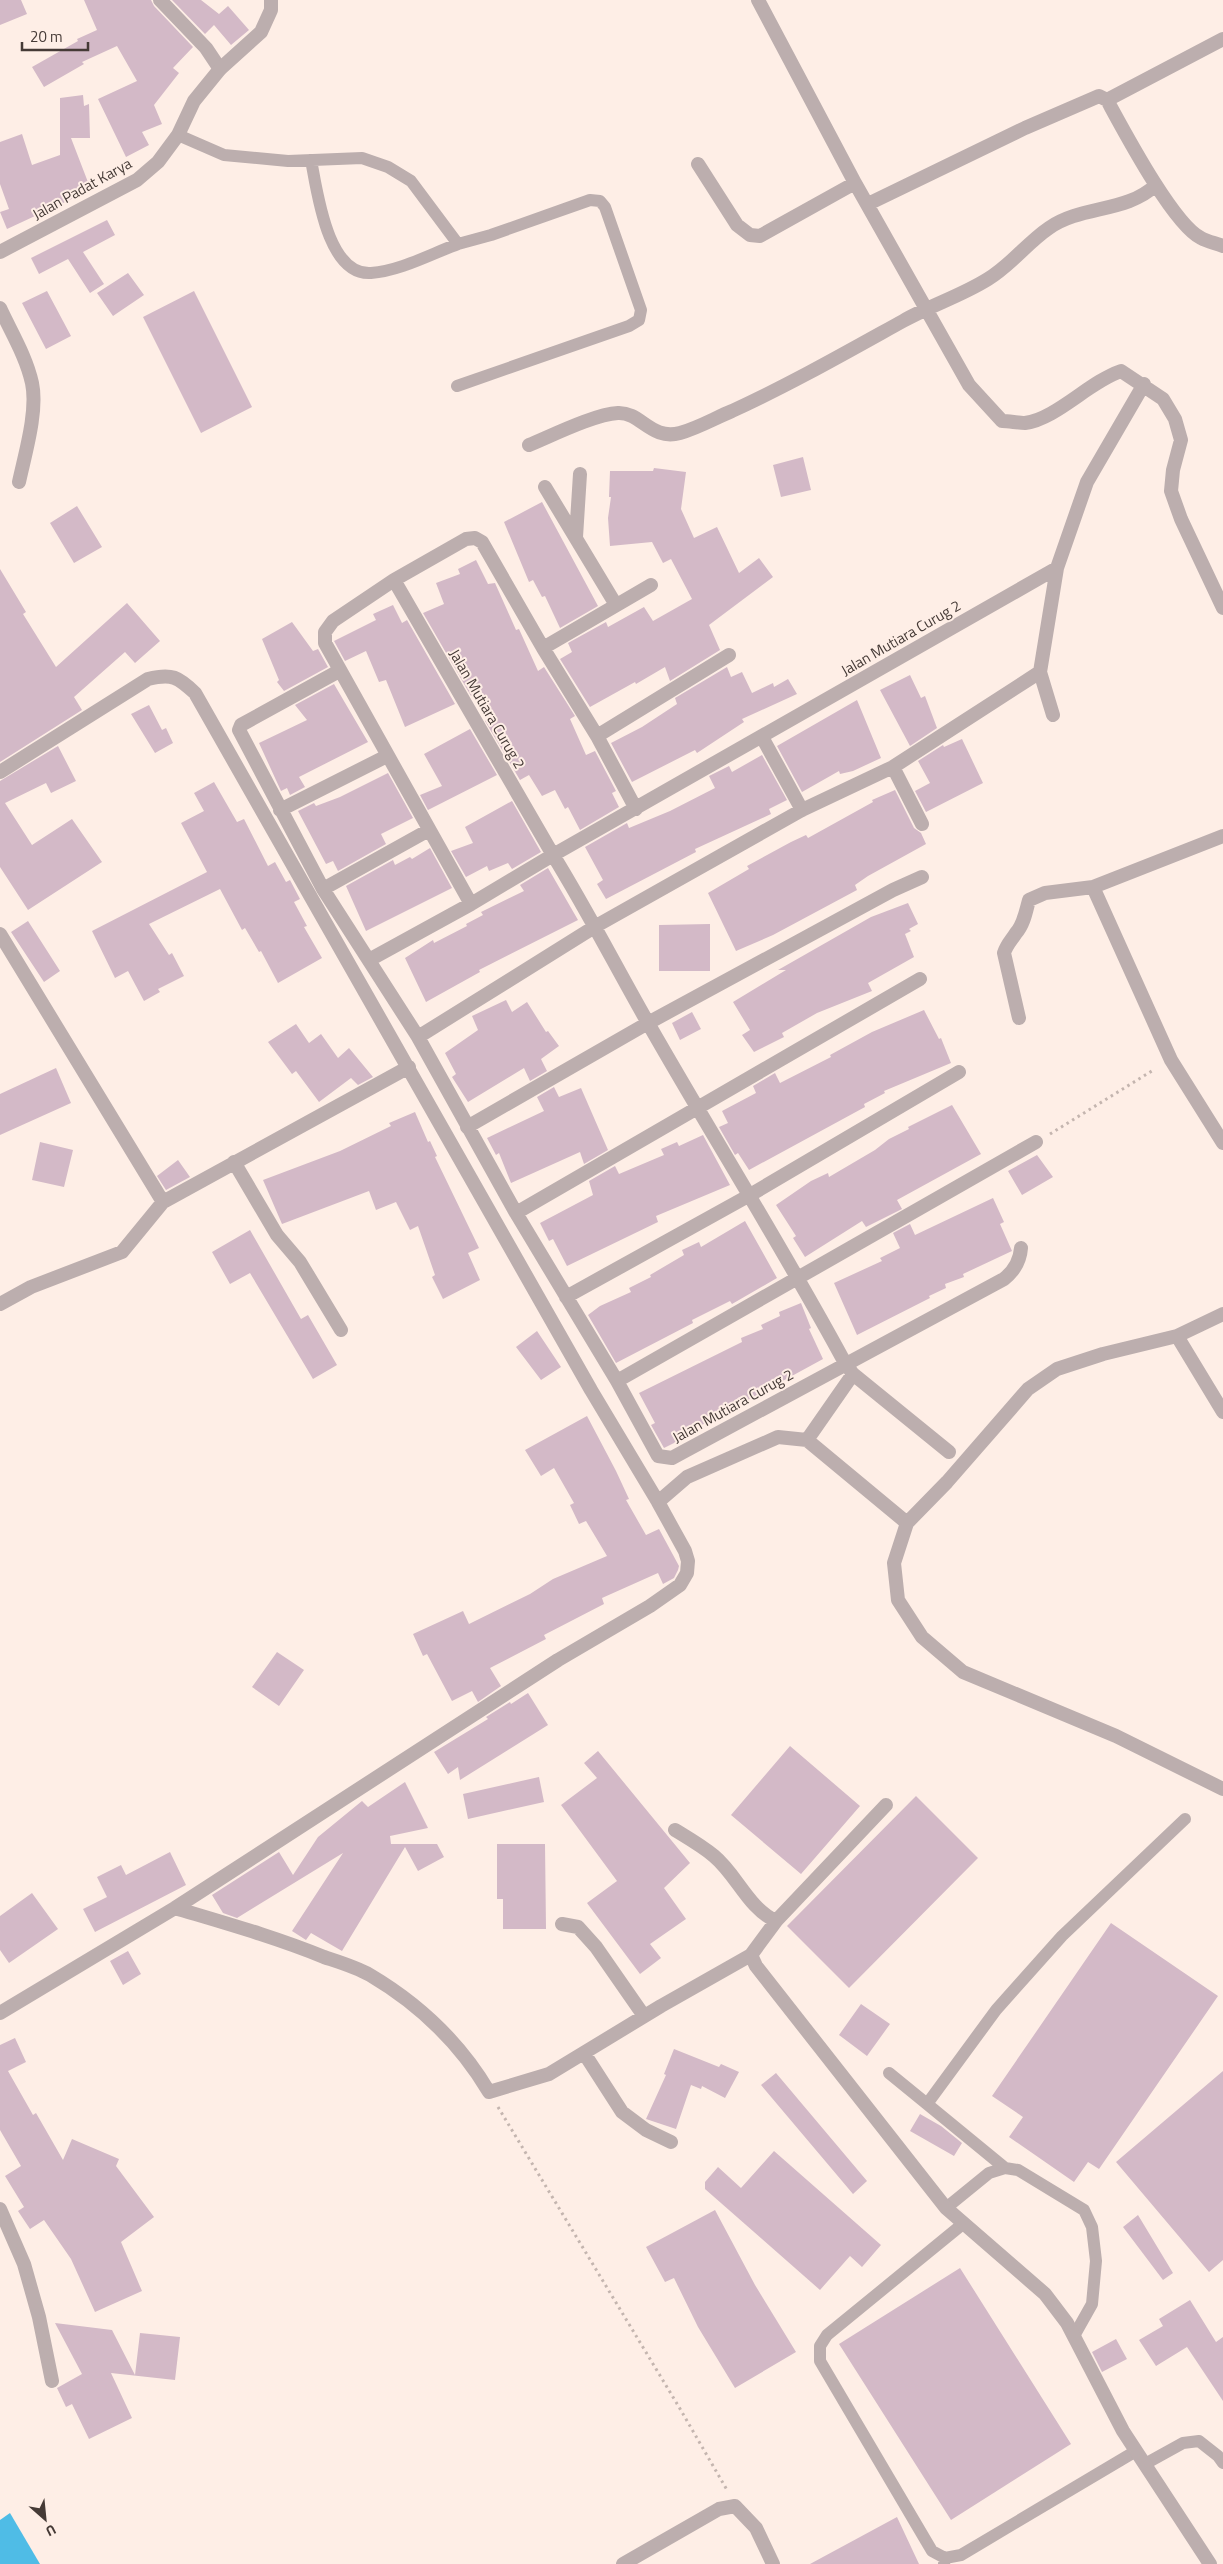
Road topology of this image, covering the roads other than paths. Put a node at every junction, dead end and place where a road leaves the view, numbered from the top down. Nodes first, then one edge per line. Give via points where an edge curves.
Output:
1 (160, 0) edge
2 (271, 0) edge
3 (758, 0) edge
4 (1223, 40) edge
5 (220, 69) junction
6 (1108, 100) junction
7 (178, 135) junction
8 (310, 160) junction
9 (698, 164) dead end
10 (855, 183) junction
11 (1156, 185) junction
12 (868, 204) junction
13 (458, 244) junction
14 (1223, 246) edge
15 (2, 248) edge
16 (0, 308) edge
17 (926, 308) junction
18 (1144, 384) junction
19 (457, 386) dead end
20 (529, 445) dead end
21 (580, 474) dead end
22 (19, 482) dead end
23 (545, 487) dead end
24 (576, 537) junction
25 (1057, 568) junction
26 (394, 580) junction
27 (651, 585) dead end
28 (616, 605) junction
29 (1223, 608) edge
30 (543, 648) junction
31 (730, 655) dead end
32 (339, 671) junction
33 (1040, 672) junction
34 (1053, 715) dead end
35 (597, 736) junction
36 (762, 737) junction
37 (387, 756) junction
38 (892, 767) junction
39 (0, 772) edge
40 (636, 809) junction
41 (280, 810) junction
42 (802, 810) junction
43 (922, 824) dead end
44 (429, 830) junction
45 (1223, 836) edge
46 (553, 855) junction
47 (922, 878) dead end
48 (1093, 887) junction
49 (323, 889) junction
50 (471, 904) junction
51 (596, 926) junction
52 (0, 934) edge
53 (369, 960) junction
54 (920, 979) dead end
55 (1019, 1018) dead end
56 (648, 1023) junction
57 (418, 1037) junction
58 (409, 1067) junction
59 (959, 1072) dead end
60 (699, 1108) junction
61 (467, 1127) junction
62 (1036, 1142) road end
63 (1223, 1143) edge
64 (234, 1162) junction
65 (750, 1195) junction
66 (163, 1202) junction
67 (516, 1213) junction
68 (1021, 1248) dead end
69 (799, 1278) junction
70 (566, 1297) junction
71 (0, 1304) edge
72 (1223, 1314) edge
73 (341, 1330) dead end
74 (1177, 1336) junction
75 (849, 1368) junction
76 (618, 1381) junction
77 (1223, 1412) edge
78 (807, 1440) junction
79 (949, 1452) dead end
80 (658, 1502) junction
81 (907, 1523) junction
82 (1223, 1789) edge
83 (886, 1805) dead end
84 (1185, 1819) dead end
85 (675, 1830) dead end
86 (175, 1908) junction
87 (776, 1921) junction
88 (562, 1924) dead end
89 (751, 1956) junction
90 (0, 2013) edge
91 (644, 2016) junction
92 (584, 2053) junction
93 (889, 2073) dead end
94 (927, 2104) junction
95 (671, 2142) dead end
96 (1005, 2168) junction
97 (946, 2208) junction
98 (0, 2209) edge
99 (964, 2223) junction
100 (1074, 2336) junction
101 (52, 2381) dead end
102 (1136, 2452) junction
103 (1223, 2463) edge
104 (1145, 2464) junction
105 (945, 2561) edge
106 (623, 2564) edge
107 (773, 2564) edge
108 (1210, 2564) edge

1 - 5 street via 206,48
2 - 5 street, Jalan Padat Karya via 271,10 261,32
3 - 10 street
4 - 6 street
5 - 7 street, Jalan Padat Karya via 194,101
6 - 11 street
6 - 12 street via 1099,96 1025,128
7 - 8 lane via 224,155
7 - 15 street, Jalan Padat Karya via 158,162 137,180
8 - 13 lane via 362,158 388,167 411,181
8 - 13 lane via 326,229 336,253 352,266 369,273 397,267
9 - 10 street via 737,224 750,235 760,236
10 - 12 street
11 - 14 street via 1188,228 1201,238
11 - 17 street via 1121,206 1069,218 1049,228 988,279
12 - 17 street
13 - 19 lane via 590,200 600,201 605,207 641,310 639,320 629,326
16 - 22 street via 25,360 32,384 30,423
17 - 18 street via 968,384 1002,421 1024,423 1040,418 1120,371
17 - 20 street via 771,393 678,434 660,433 632,416 617,413
18 - 25 street via 1087,482
18 - 29 street via 1163,399 1175,419 1181,440 1171,491
21 - 24 street
23 - 24 street
24 - 28 street
25 - 33 street
25 - 36 street, Jalan Mutiara Curug 2
26 - 30 street via 466,539 478,539 486,546
26 - 32 street via 333,621 325,632 325,643
26 - 46 street, Jalan Mutiara Curug 2
27 - 28 street
28 - 30 street
30 - 35 street
31 - 35 street
32 - 37 street
32 - 41 street, Jalan Mutiara Curug 2 via 239,728
33 - 34 street
33 - 38 street
35 - 40 street
36 - 40 street, Jalan Mutiara Curug 2
36 - 42 street
37 - 41 street
37 - 44 street
38 - 42 street
38 - 43 street
39 - 58 street via 148,680 164,675 181,679 196,693
40 - 46 street, Jalan Mutiara Curug 2
41 - 49 street, Jalan Mutiara Curug 2
42 - 51 street
44 - 49 street
44 - 50 street
45 - 48 street
46 - 50 street, Jalan Mutiara Curug 2
46 - 51 street, Jalan Mutiara Curug 2
47 - 56 street via 893,890
48 - 55 street via 1045,893 1029,900 1024,920 1007,943 1004,953
48 - 63 street via 1171,1060
49 - 53 street, Jalan Mutiara Curug 2
50 - 53 street, Jalan Mutiara Curug 2
51 - 56 street, Jalan Mutiara Curug 2
51 - 57 street
52 - 66 street
53 - 57 street, Jalan Mutiara Curug 2
54 - 60 street
56 - 60 street, Jalan Mutiara Curug 2
56 - 61 street
57 - 61 street, Jalan Mutiara Curug 2
58 - 64 street
58 - 80 street via 591,1390
59 - 65 street
60 - 65 street, Jalan Mutiara Curug 2
60 - 67 street
61 - 67 street, Jalan Mutiara Curug 2
62 - 69 street
64 - 66 street
64 - 73 street via 277,1235 300,1262
65 - 69 street, Jalan Mutiara Curug 2
65 - 70 street
66 - 71 street via 122,1252 31,1287
67 - 70 street, Jalan Mutiara Curug 2
68 - 75 street, Jalan Mutiara Curug 2 via 1013,1272 1004,1279
69 - 75 street, Jalan Mutiara Curug 2
69 - 76 street
70 - 76 street, Jalan Mutiara Curug 2
72 - 74 street
74 - 77 street
74 - 81 street via 1071,1363 1028,1389
75 - 76 street, Jalan Mutiara Curug 2 via 683,1452 665,1458 658,1456 651,1446
75 - 78 street
75 - 79 street, Jalan Mutiara Curug 2
78 - 80 street via 778,1437 755,1446 687,1477
78 - 81 street
80 - 86 street via 687,1556 687,1573 680,1585 558,1660
81 - 82 street via 894,1563 898,1600 922,1637 963,1672 1116,1736
83 - 87 street
84 - 94 lane via 1062,1936 996,2010
85 - 87 street via 715,1856 746,1895
86 - 90 street
86 - 92 street via 272,1936 369,1974 426,2015 450,2037 489,2092 548,2074
87 - 89 street
88 - 91 street via 578,1928 596,1947
89 - 91 street
89 - 97 street
91 - 92 street
92 - 95 street via 622,2112 646,2130
93 - 94 lane
94 - 96 lane
96 - 97 lane via 989,2173
96 - 100 lane via 1018,2170 1084,2210 1092,2227 1096,2261 1092,2304
97 - 99 street
98 - 101 street via 24,2264
99 - 100 street via 1045,2294
99 - 105 lane via 827,2335 820,2346 820,2361 932,2551
100 - 102 street
102 - 104 street
102 - 105 lane via 961,2555
103 - 104 lane via 1199,2441 1183,2443
104 - 108 street
106 - 107 street via 719,2509 735,2506 756,2528

